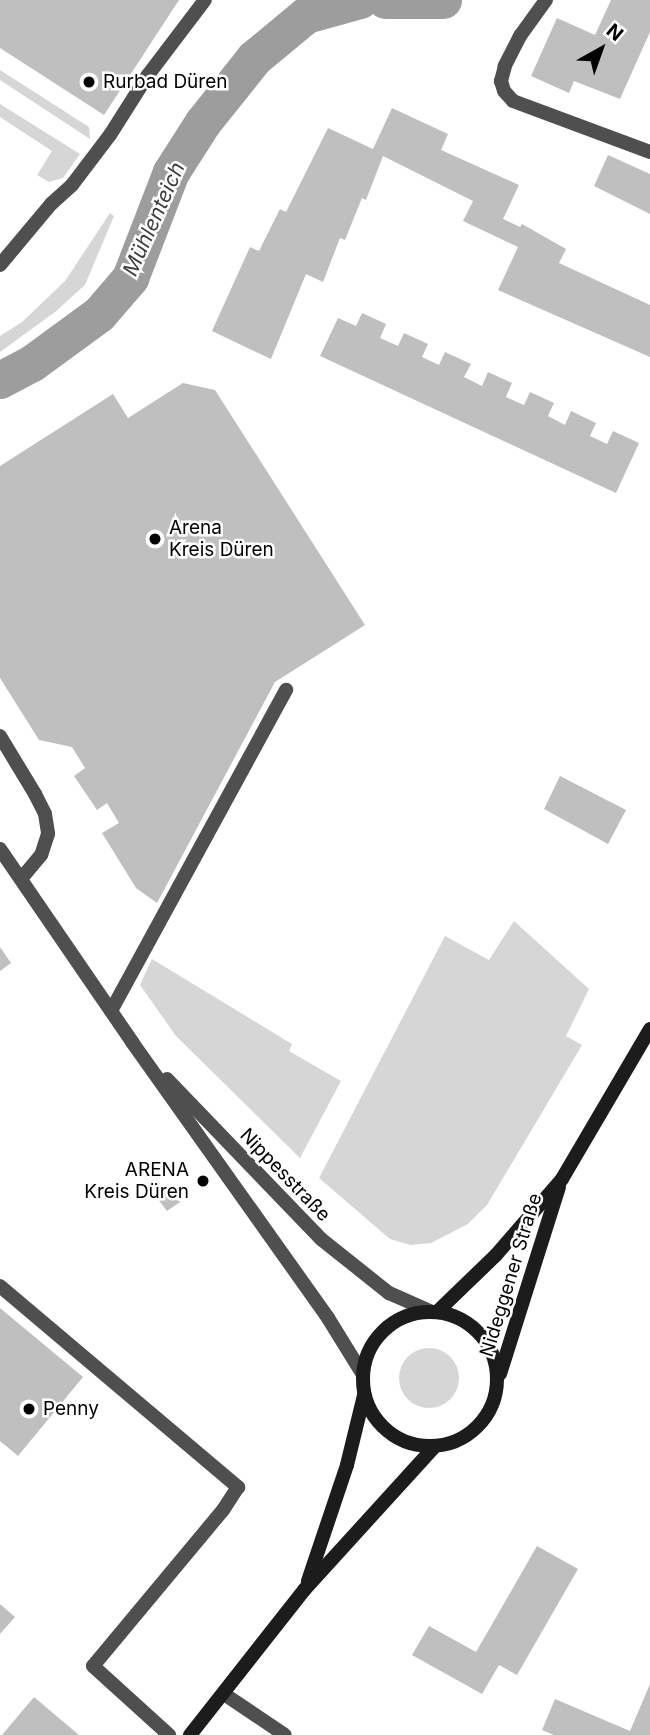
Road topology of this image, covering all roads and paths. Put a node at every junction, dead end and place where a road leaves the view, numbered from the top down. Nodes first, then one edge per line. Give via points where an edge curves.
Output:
1 (205, 0) edge
2 (546, 0) edge
3 (650, 152) edge
4 (0, 265) edge
5 (286, 690) dead end
6 (0, 736) edge
7 (0, 849) edge
8 (21, 879) junction
9 (111, 1011) junction
10 (650, 1029) edge
11 (132, 1042) junction
12 (562, 1179) junction
13 (0, 1286) edge
14 (434, 1311) junction
15 (362, 1373) junction
16 (498, 1384) junction
17 (364, 1395) junction
18 (434, 1447) junction
19 (305, 1589) junction
20 (224, 1695) junction
21 (169, 1735) edge
22 (190, 1735) edge
23 (285, 1735) edge

1 - 4 street via 103,145
2 - 3 street via 505,66 504,91 513,101
5 - 9 street
6 - 8 street via 35,794 48,834 41,855
7 - 8 street, Nippesstraße
8 - 9 street, Nippesstraße
9 - 11 street, Nippesstraße
10 - 12 main road, Nideggener Straße
11 - 14 street, Nippesstraße via 321,1240 389,1293
11 - 15 street, Nippesstraße
12 - 14 main road, Nideggener Straße via 496,1255
12 - 16 main road, Nideggener Straße
13 - 21 street via 238,1487 93,1666
14 - 15 main road via 405,1315 384,1328 369,1349
14 - 16 main road via 463,1319 483,1336 495,1358
15 - 17 main road
16 - 18 main road via 491,1409 476,1429 456,1442
17 - 18 main road via 378,1423 403,1441
17 - 19 main road via 347,1465
18 - 19 main road
19 - 20 main road
20 - 22 main road
20 - 23 street

